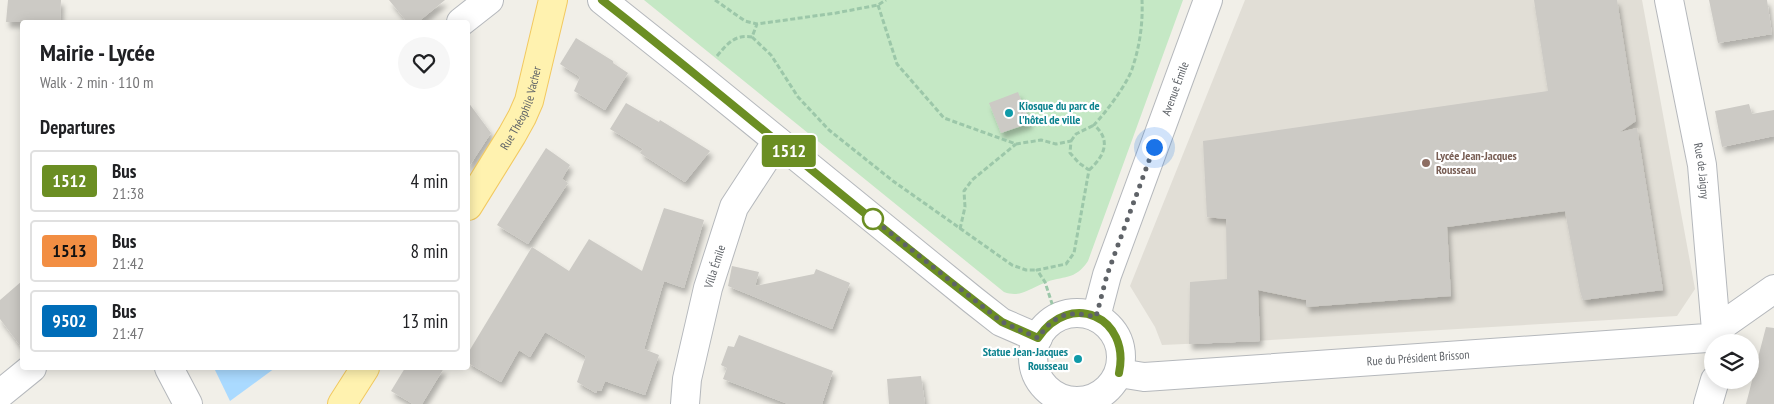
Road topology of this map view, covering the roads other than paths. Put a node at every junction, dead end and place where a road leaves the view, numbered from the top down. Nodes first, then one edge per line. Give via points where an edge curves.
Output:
1 (489, 0) edge
2 (553, 0) edge
3 (602, 0) edge
4 (1208, 0) edge
5 (1670, 0) edge
6 (464, 20) edge
7 (777, 141) junction
8 (470, 203) edge
9 (1774, 289) edge
10 (1096, 317) junction
11 (1717, 334) edge
12 (1719, 334) edge
13 (1038, 338) junction
14 (1704, 338) edge
15 (30, 370) edge
16 (170, 370) edge
17 (364, 370) edge
18 (1119, 373) junction
19 (1712, 389) edge
20 (0, 394) edge
21 (1061, 401) edge
22 (188, 404) edge
23 (342, 404) edge
24 (685, 404) edge
25 (1708, 404) edge

1 - 6 street
2 - 8 main road, Rue Théophile Vacher via 529,101 512,136
3 - 7 street
4 - 10 street, Avenue Émile via 1107,275
5 - 11 street, Rue de Jaigny via 1702,165
7 - 13 street via 1002,322
7 - 24 street, Villa Émile via 734,207 708,288 687,379
9 - 12 street via 1727,322
10 - 13 street via 1068,314 1056,318 1045,326
10 - 18 street via 1115,334 1122,360
13 - 21 street via 1033,352 1034,366 1049,392
14 - 18 street, Rue du Président Brisson via 1169,376
15 - 20 street
16 - 22 street
17 - 23 main road
18 - 21 street via 1102,394 1089,400
19 - 25 street

